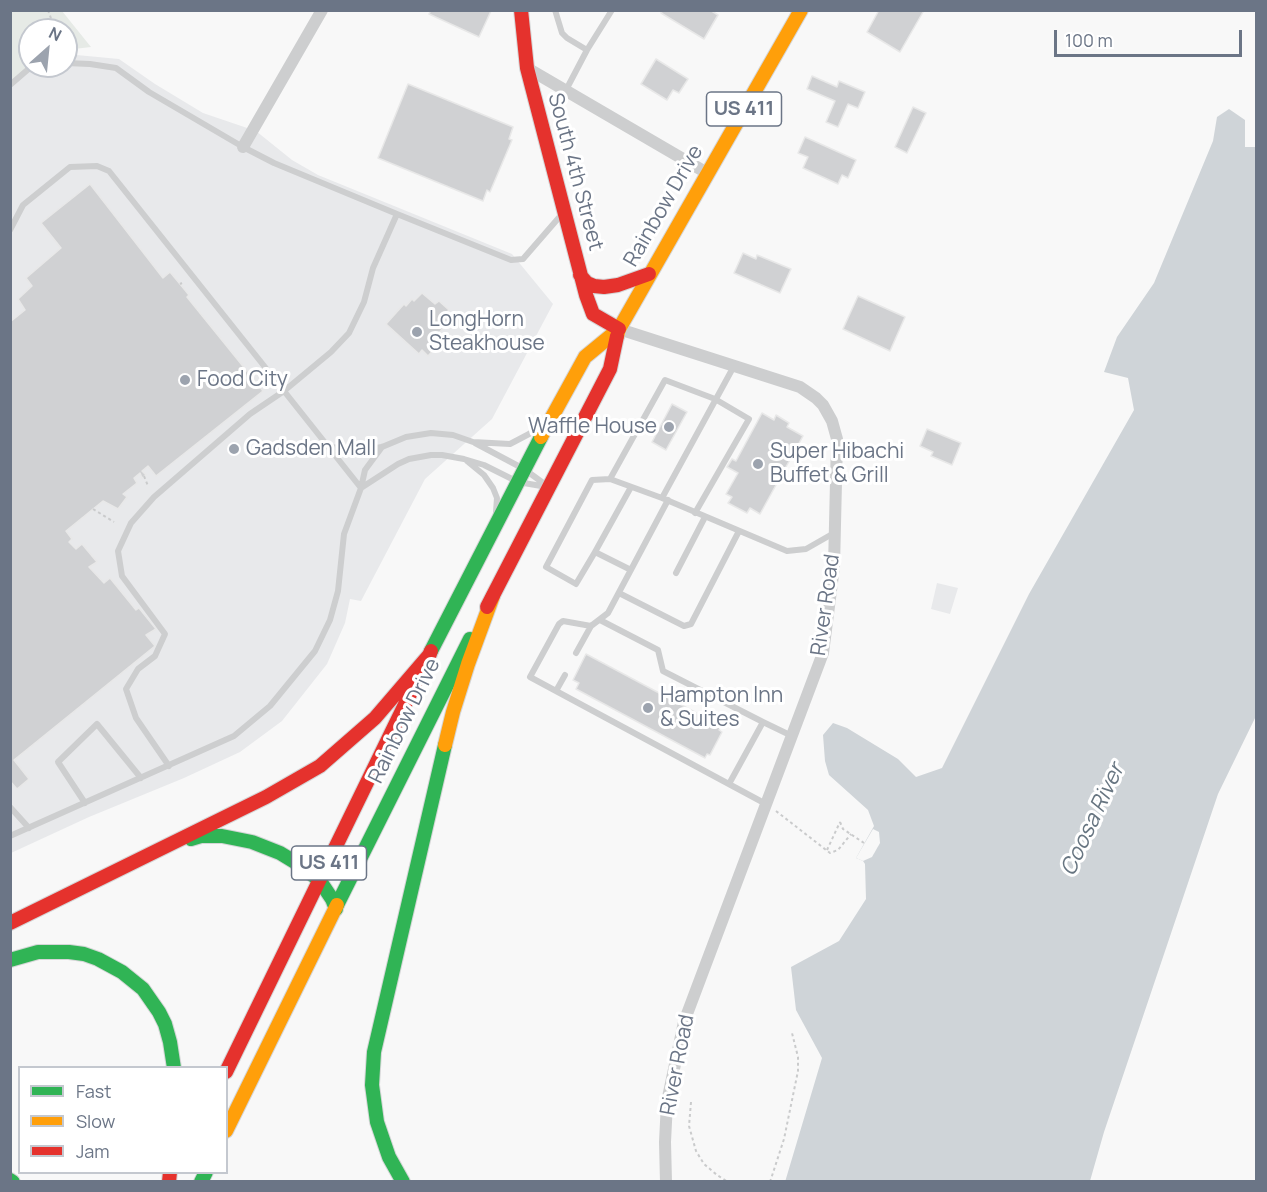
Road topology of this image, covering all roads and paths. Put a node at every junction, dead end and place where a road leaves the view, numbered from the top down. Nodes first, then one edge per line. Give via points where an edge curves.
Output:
1 (322, 10) edge
2 (521, 10) edge
3 (555, 10) edge
4 (612, 10) edge
5 (798, 12) edge
6 (587, 50) junction
7 (78, 64) edge
8 (527, 68) junction
9 (566, 91) junction
10 (243, 147) junction
11 (707, 173) junction
12 (564, 212) junction
13 (397, 214) junction
14 (10, 230) edge
15 (649, 274) junction
16 (580, 275) junction
17 (619, 329) junction
18 (734, 366) junction
19 (284, 391) junction
20 (715, 399) junction
21 (552, 417) junction
22 (473, 442) junction
23 (326, 446) junction
24 (382, 447) junction
25 (464, 459) junction
26 (521, 475) junction
27 (144, 476) dead end
28 (610, 479) junction
29 (148, 486) dead end
30 (549, 487) junction
31 (631, 487) junction
32 (361, 488) junction
33 (665, 499) junction
34 (93, 509) dead end
35 (695, 513) junction
36 (705, 517) junction
37 (114, 522) dead end
38 (739, 531) junction
39 (493, 532) junction
40 (835, 533) junction
41 (595, 552) junction
42 (631, 570) junction
43 (676, 573) dead end
44 (619, 593) junction
45 (493, 596) junction
46 (600, 620) junction
47 (591, 626) junction
48 (576, 653) dead end
49 (430, 654) junction
50 (565, 675) dead end
51 (556, 691) junction
52 (763, 722) junction
53 (792, 736) junction
54 (169, 766) junction
55 (141, 778) junction
56 (729, 784) junction
57 (86, 803) junction
58 (766, 804) junction
59 (10, 807) edge
60 (29, 828) junction
61 (851, 834) junction
62 (10, 837) edge
63 (864, 843) dead end
64 (160, 849) junction
65 (827, 850) junction
66 (320, 881) junction
67 (336, 909) junction
68 (10, 923) edge
69 (10, 960) edge
70 (792, 1033) dead end
71 (174, 1066) edge
72 (228, 1068) edge
73 (691, 1102) dead end
74 (228, 1127) edge
75 (403, 1182) edge
76 (666, 1182) edge
77 (728, 1182) edge
78 (770, 1182) edge

1 - 10 street
2 - 8 main road, South 4th Street
3 - 6 lane via 562,33
4 - 6 lane
5 - 11 main road, Rainbow Drive / US 411
6 - 9 lane
7 - 10 lane via 116,68
8 - 9 street
8 - 12 main road, South 4th Street
9 - 11 street
10 - 13 lane
11 - 15 main road, Rainbow Drive / US 411
12 - 13 lane via 523,259 511,260
12 - 16 main road, South 4th Street
13 - 19 lane via 349,333
14 - 19 lane via 23,205 70,167 96,166 109,171
15 - 16 main road via 604,287 587,283
15 - 17 main road, Rainbow Drive / US 411
16 - 17 main road, South 4th Street via 593,314
17 - 18 street, River Road
17 - 21 main road, Rainbow Drive / US 411 via 585,357
17 - 30 main road, Rainbow Drive / US 411 via 610,369
18 - 20 lane
18 - 40 street, River Road via 800,387 828,413 837,439
19 - 23 lane
19 - 54 lane via 250,414 154,497 131,523 118,551 122,576 165,634 155,656 138,669 126,689 136,718
20 - 28 lane via 666,380
20 - 33 lane
20 - 35 lane via 749,419
21 - 22 lane via 510,444
21 - 26 main road, Rainbow Drive / US 411
22 - 24 lane via 431,433 406,437
22 - 26 lane via 503,457
23 - 24 lane via 356,451
23 - 32 lane
24 - 32 lane via 365,470
25 - 26 lane
25 - 32 lane via 431,455 409,459
25 - 39 lane via 484,475 497,498
26 - 30 lane
26 - 30 lane
26 - 39 main road, Rainbow Drive / US 411
27 - 29 path
28 - 31 lane
28 - 41 lane via 592,480 546,567 576,584
30 - 45 main road, Rainbow Drive / US 411
31 - 33 lane
31 - 41 lane
32 - 54 lane via 344,534 338,591 330,620 315,651 270,706 234,736
33 - 35 lane
33 - 42 lane
34 - 37 path
35 - 36 lane
36 - 38 lane
36 - 43 lane
38 - 40 lane via 787,550 806,549
38 - 44 lane via 691,624 684,627
39 - 49 main road, Rainbow Drive / US 411
40 - 53 street, River Road via 823,653
41 - 42 lane
42 - 44 lane
44 - 46 lane
45 - 67 main road, Rainbow Drive / US 411
45 - 75 main road via 453,712 374,1052 372,1084 377,1122
46 - 47 lane
46 - 52 lane via 658,650 663,671
47 - 48 lane
47 - 51 lane via 563,621 558,624 530,677
49 - 64 main road via 375,718 320,766
49 - 66 main road, Rainbow Drive / US 411
50 - 51 lane
51 - 56 lane
52 - 53 lane
52 - 56 lane
53 - 58 street, River Road
54 - 55 lane
55 - 57 lane
55 - 57 lane via 97,724 58,762
56 - 58 lane
57 - 60 lane
58 - 65 path
58 - 76 street, River Road via 684,1022 667,1102
59 - 60 lane
60 - 62 lane
61 - 63 path
61 - 65 path via 838,850
61 - 65 path via 840,822
64 - 66 main road via 201,836 252,842 303,867
64 - 68 main road
66 - 67 main road
66 - 72 main road, Rainbow Drive / US 411
67 - 74 main road, Rainbow Drive / US 411
69 - 71 main road via 38,952 69,952 98,959 122,972 143,989 159,1012
70 - 78 path via 798,1071 784,1139
73 - 77 path via 689,1126 696,1151 704,1164

